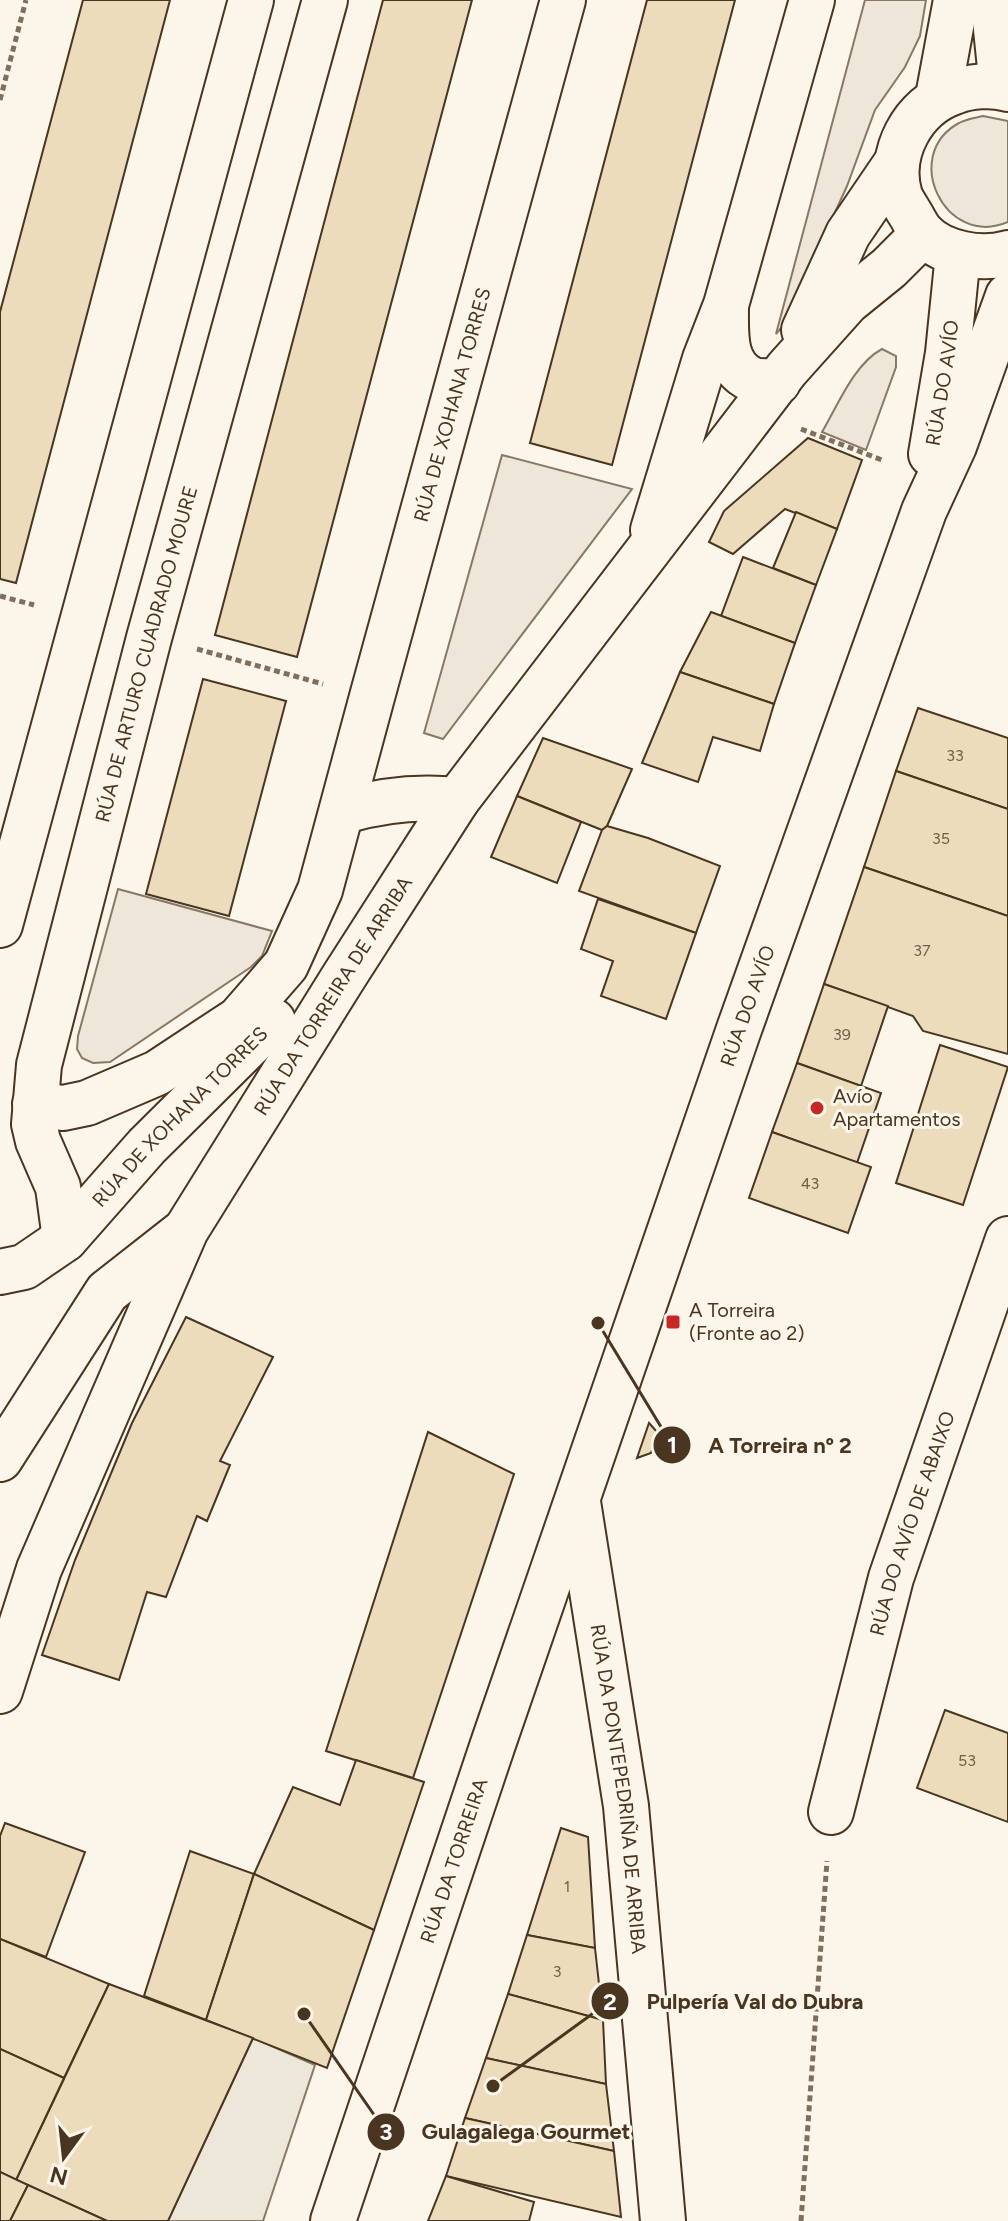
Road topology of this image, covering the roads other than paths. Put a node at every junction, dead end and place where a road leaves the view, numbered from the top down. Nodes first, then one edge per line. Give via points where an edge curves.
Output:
1 (251, 0) edge
2 (325, 0) edge
3 (563, 0) edge
4 (812, 0) edge
5 (956, 0) edge
6 (993, 0) edge
7 (1005, 88) edge
8 (938, 97) junction
9 (897, 162) junction
10 (941, 244) junction
11 (1008, 253) edge
12 (1008, 296) edge
13 (726, 305) junction
14 (782, 376) junction
15 (924, 511) junction
16 (649, 548) junction
17 (457, 800) junction
18 (344, 811) junction
19 (320, 890) junction
20 (0, 925) edge
21 (372, 933) junction
22 (343, 978) junction
23 (35, 1104) junction
24 (186, 1230) junction
25 (65, 1239) junction
26 (1008, 1239) edge
27 (0, 1272) edge
28 (0, 1459) edge
29 (578, 1502) junction
30 (0, 1691) edge
31 (831, 1812) road end
32 (333, 2221) edge
33 (663, 2221) edge

1 - 20 street
2 - 23 street, RÚA DE ARTURO CUADRADO MOURE via 149,638 39,1065
3 - 18 street, RÚA DE XOHANA TORRES
4 - 13 street
5 - 8 street
6 - 7 street
7 - 8 street via 966,87
8 - 9 street, RÚA DA TORREIRA DE ARRIBA via 902,141
9 - 10 street via 900,197
9 - 14 street, RÚA DA TORREIRA DE ARRIBA via 848,234
10 - 11 street via 992,258
10 - 14 street, RÚA DA TORREIRA DE ARRIBA via 889,268 847,302
10 - 15 street, RÚA DO AVÍO via 948,353
12 - 15 street, RÚA DO AVÍO via 954,446
13 - 14 street via 732,362 751,379
13 - 16 street via 669,471
14 - 16 street, RÚA DA TORREIRA DE ARRIBA
15 - 29 street, RÚA DO AVÍO
16 - 17 street, RÚA DA TORREIRA DE ARRIBA
17 - 18 street via 425,797
17 - 21 street, RÚA DA TORREIRA DE ARRIBA
18 - 19 street, RÚA DE XOHANA TORRES
19 - 21 street
19 - 23 street, RÚA DE XOHANA TORRES via 286,965 239,1019 157,1073 87,1103 63,1108
21 - 22 street, RÚA DA TORREIRA DE ARRIBA
22 - 24 street, RÚA DA TORREIRA DE ARRIBA
22 - 25 street, RÚA DE XOHANA TORRES via 317,988 263,1028
23 - 25 street, RÚA DE ARTURO CUADRADO MOURE via 34,1124 58,1187
24 - 28 street via 107,1292
24 - 30 street, RÚA DA TORREIRA DE ARRIBA via 39,1569
25 - 27 street via 24,1267
26 - 31 street, RÚA DO AVÍO DE ABAIXO via 891,1578
29 - 32 street, RÚA DA TORREIRA
29 - 33 street, RÚA DA PONTEPEDRIÑA DE ARRIBA via 626,1806

